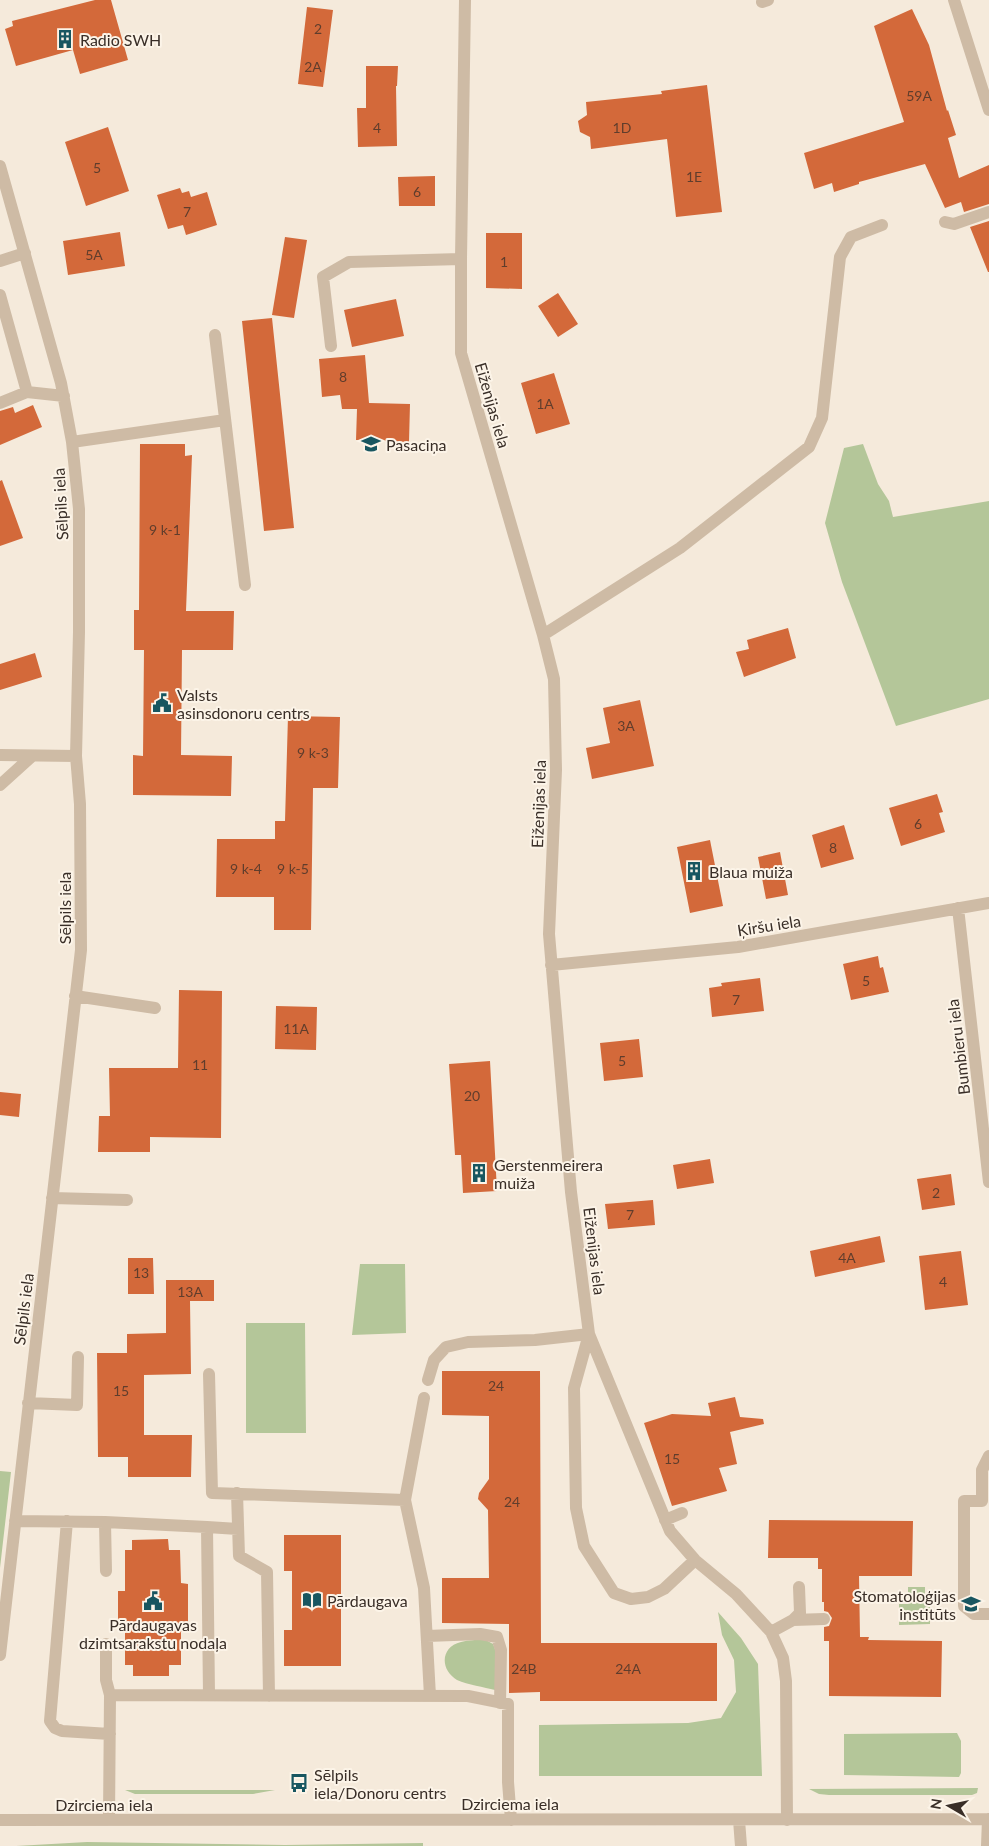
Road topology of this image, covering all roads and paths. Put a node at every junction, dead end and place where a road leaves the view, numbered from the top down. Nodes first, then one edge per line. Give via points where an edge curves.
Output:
1 (465, 0) edge
2 (954, 0) edge
3 (989, 110) edge
4 (0, 166) edge
5 (989, 212) edge
6 (945, 222) dead end
7 (882, 225) dead end
8 (25, 253) junction
9 (460, 259) junction
10 (0, 261) edge
11 (0, 295) edge
12 (215, 335) dead end
13 (331, 346) dead end
14 (27, 392) junction
15 (64, 396) junction
16 (0, 403) edge
17 (225, 420) junction
18 (72, 442) junction
19 (245, 585) dead end
20 (543, 635) junction
21 (0, 755) edge
22 (76, 756) junction
23 (31, 757) junction
24 (0, 785) edge
25 (989, 903) edge
26 (958, 908) junction
27 (551, 965) junction
28 (75, 996) junction
29 (155, 1008) dead end
30 (989, 1182) edge
31 (52, 1198) junction
32 (127, 1200) dead end
33 (590, 1334) junction
34 (78, 1357) dead end
35 (209, 1374) dead end
36 (428, 1380) dead end
37 (424, 1398) dead end
38 (28, 1403) junction
39 (989, 1456) edge
40 (237, 1493) junction
41 (405, 1500) junction
42 (682, 1513) dead end
43 (664, 1520) junction
44 (15, 1521) junction
45 (67, 1521) junction
46 (105, 1522) junction
47 (207, 1527) junction
48 (238, 1529) junction
49 (695, 1560) junction
50 (106, 1571) dead end
51 (799, 1587) dead end
52 (989, 1614) edge
53 (824, 1619) dead end
54 (793, 1620) junction
55 (771, 1632) junction
56 (427, 1636) junction
57 (106, 1644) dead end
58 (0, 1655) edge
59 (110, 1695) junction
60 (209, 1695) junction
61 (269, 1696) junction
62 (430, 1696) junction
63 (500, 1703) junction
64 (110, 1734) junction
65 (988, 1819) edge
66 (0, 1820) edge
67 (109, 1820) junction
68 (511, 1820) junction
69 (739, 1820) junction
70 (787, 1820) junction
71 (741, 1846) edge
72 (987, 1846) edge

1 - 9 street, Eiženijas iela
2 - 3 street
4 - 8 street, Sēlpils iela
5 - 6 street via 954,224
7 - 20 street via 851,237 840,257 822,418 809,447 680,548
8 - 10 street
8 - 15 street, Sēlpils iela
9 - 13 street via 349,262 323,277
9 - 20 street, Eiženijas iela via 462,353
11 - 14 street
12 - 17 street
14 - 15 street
14 - 16 street
15 - 18 street, Sēlpils iela
17 - 18 street
17 - 19 street
18 - 22 street, Sēlpils iela via 79,509
20 - 27 street, Eiženijas iela via 554,679
21 - 23 street
22 - 23 street
22 - 28 street, Sēlpils iela via 80,804 80,950
23 - 24 street
25 - 26 street, Ķiršu iela
26 - 27 street, Ķiršu iela via 738,947
26 - 30 street, Bumbieru iela
27 - 33 street, Eiženijas iela via 571,1192
28 - 29 street
28 - 31 street, Sēlpils iela
31 - 32 street
31 - 38 street, Sēlpils iela
33 - 36 street via 468,1342 446,1347 434,1360
33 - 43 street, Eiženijas iela
33 - 49 street via 574,1388 576,1508 584,1546 614,1593 632,1599 648,1597 664,1589
34 - 38 street via 77,1406
35 - 40 street via 212,1493
37 - 41 street
38 - 44 street, Sēlpils iela
39 - 52 street via 982,1470 982,1501 964,1501 963,1554 964,1606 974,1614
40 - 41 street
40 - 48 street
41 - 56 street via 424,1588
42 - 43 street
43 - 49 street, Eiženijas iela
44 - 45 street
44 - 58 street, Sēlpils iela
45 - 46 street
45 - 64 street via 50,1721 62,1731
46 - 47 street
46 - 50 street
47 - 48 street
47 - 60 street
48 - 61 street via 239,1556 267,1572
49 - 55 street, Eiženijas iela via 736,1594
51 - 54 street via 800,1613
53 - 54 street
54 - 55 street
55 - 70 street, Eiženijas iela via 783,1658 786,1681
56 - 62 street
56 - 63 street via 480,1634 497,1637 501,1650
57 - 59 street via 106,1680
59 - 60 street
59 - 64 street
60 - 61 street
61 - 62 street
62 - 63 street via 468,1696
63 - 68 street via 508,1704
64 - 67 street
65 - 70 street, Dzirciema iela
65 - 72 street
66 - 67 street, Dzirciema iela
67 - 68 street, Dzirciema iela
68 - 69 street, Dzirciema iela
69 - 70 street, Dzirciema iela
69 - 71 street

